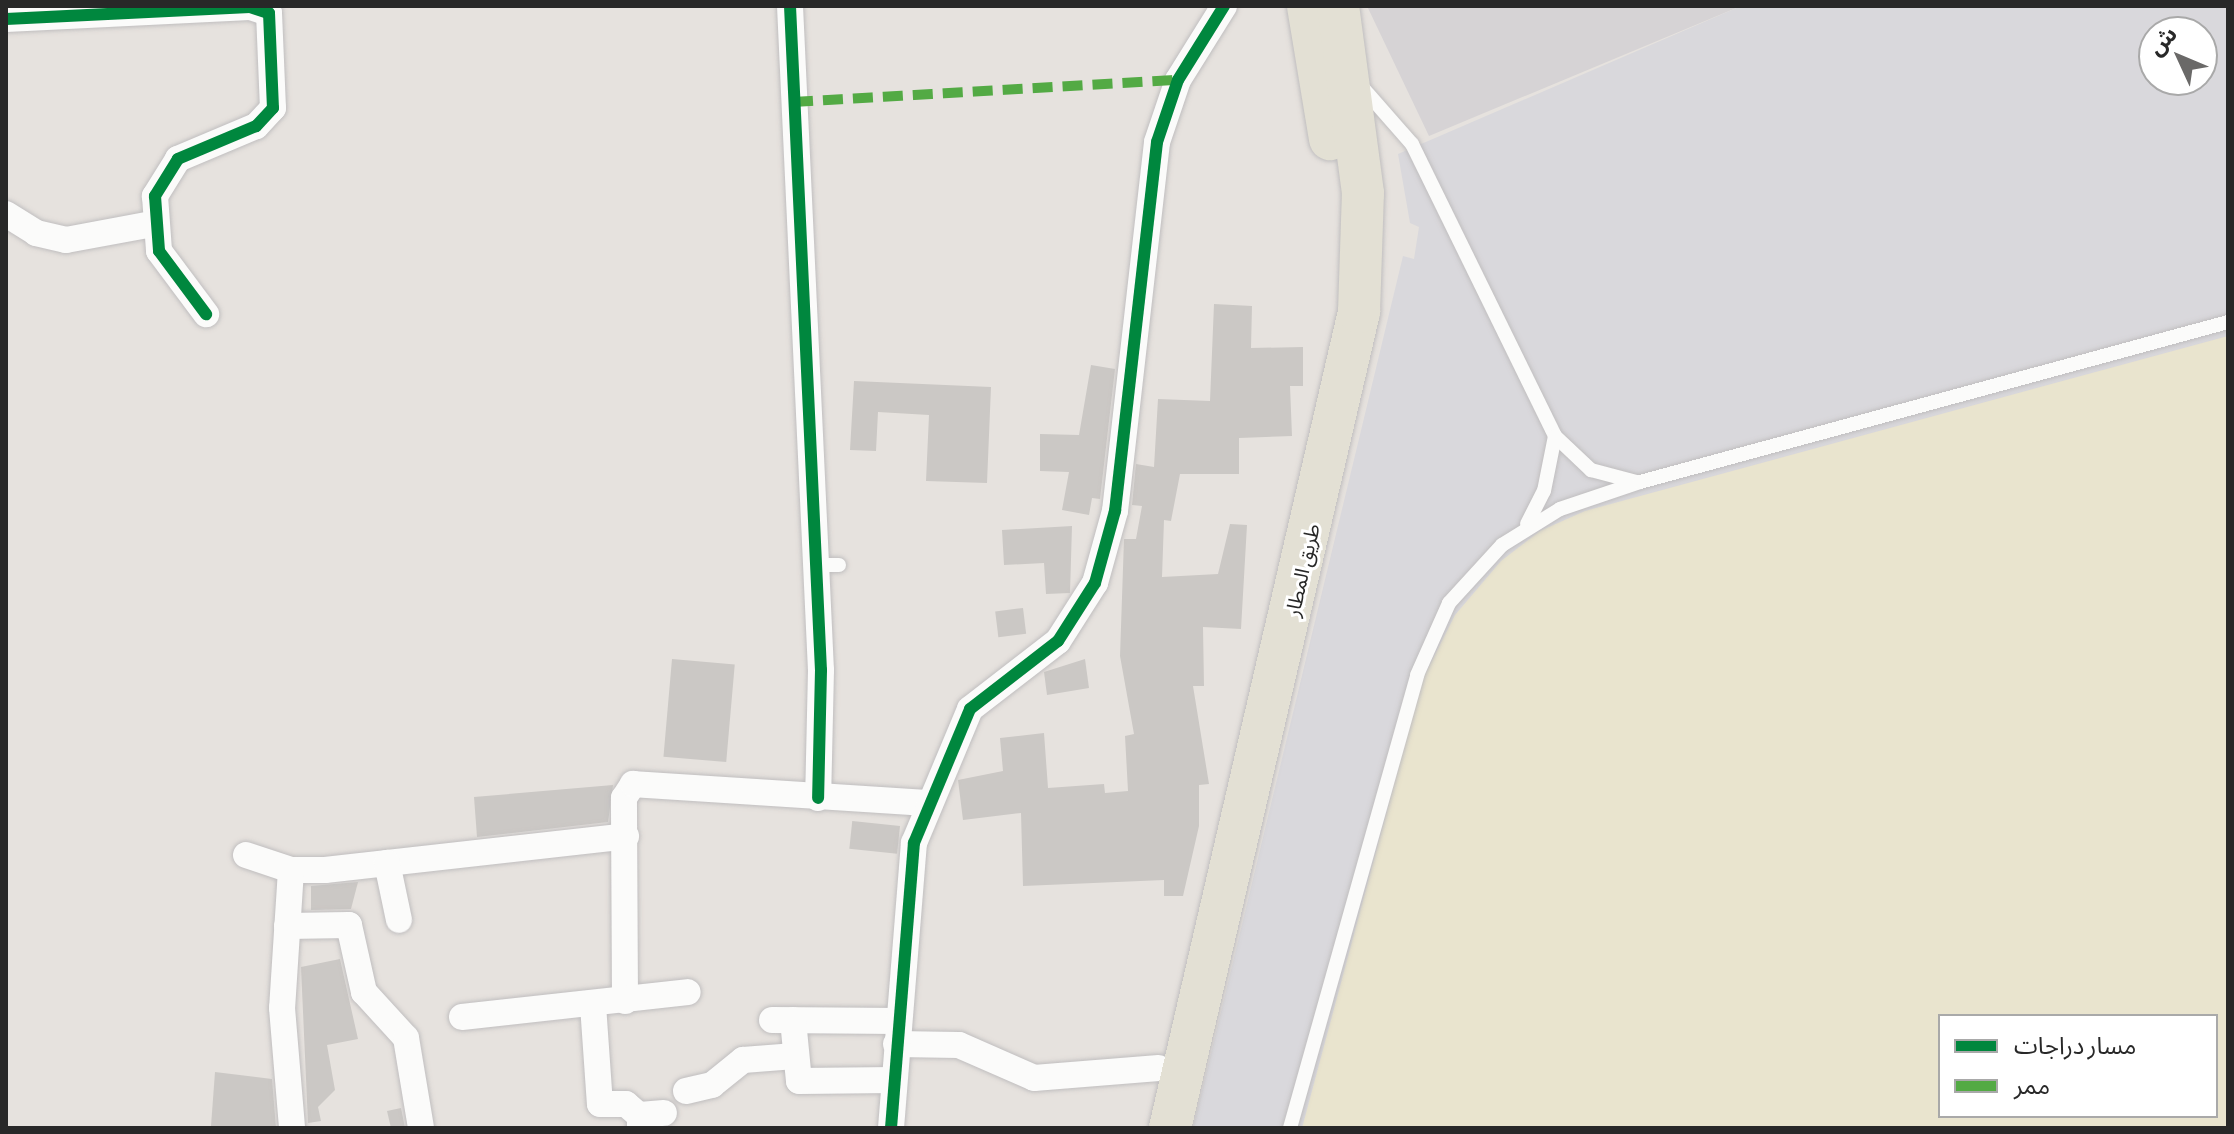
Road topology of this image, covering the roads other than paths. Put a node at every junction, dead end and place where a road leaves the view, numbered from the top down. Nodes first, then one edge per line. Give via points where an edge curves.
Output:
1 (790, 6) edge
2 (1224, 6) edge
3 (1308, 6) edge
4 (1338, 6) edge
5 (6, 19) edge
6 (1338, 79) junction
7 (6, 214) edge
8 (152, 224) junction
9 (206, 314) dead end
10 (2228, 322) edge
11 (1555, 436) junction
12 (1640, 482) junction
13 (1527, 525) junction
14 (818, 798) junction
15 (929, 803) junction
16 (626, 836) junction
17 (246, 855) dead end
18 (387, 863) junction
19 (291, 870) junction
20 (399, 920) dead end
21 (287, 926) junction
22 (688, 992) dead end
23 (625, 1001) junction
24 (593, 1005) junction
25 (462, 1017) dead end
26 (898, 1032) junction
27 (795, 1056) junction
28 (1159, 1068) junction
29 (894, 1080) junction
30 (686, 1091) dead end
31 (648, 1119) edge
32 (292, 1128) edge
33 (421, 1128) edge
34 (891, 1128) edge
35 (1145, 1128) edge
36 (1170, 1128) edge
37 (1290, 1128) edge

1 - 14 street via 826,565
2 - 15 street via 1178,80 1157,142 1115,511 1095,583 1058,641 970,709
3 - 6 main road, طريق المطار
4 - 6 main road, طريق المطار
5 - 8 street via 250,7 269,13 273,108 256,126 178,159 161,182
6 - 11 lane via 1412,144
6 - 28 main road, طريق المطار via 1330,324
6 - 36 main road, طريق المطار via 1363,247 1349,371
7 - 8 street via 36,233 66,240
8 - 9 street via 166,263
10 - 12 lane
11 - 12 lane via 1591,470
11 - 13 lane via 1544,491
12 - 13 lane
13 - 37 lane via 1473,572 1430,638
14 - 15 street
14 - 16 street via 642,781 624,798
15 - 26 street via 912,851
16 - 18 street
16 - 23 street
17 - 19 street
18 - 19 street
18 - 20 street
19 - 21 street
21 - 32 street via 282,1072
21 - 33 street via 349,925 364,992 406,1038
22 - 23 street
23 - 24 street
24 - 25 street
24 - 31 street via 600,1104 626,1104
26 - 27 street via 782,1020
26 - 28 street via 959,1045 1034,1078
26 - 29 street
27 - 29 street via 799,1081
27 - 30 street via 743,1060 712,1085
28 - 35 main road, طريق المطار
29 - 34 street

